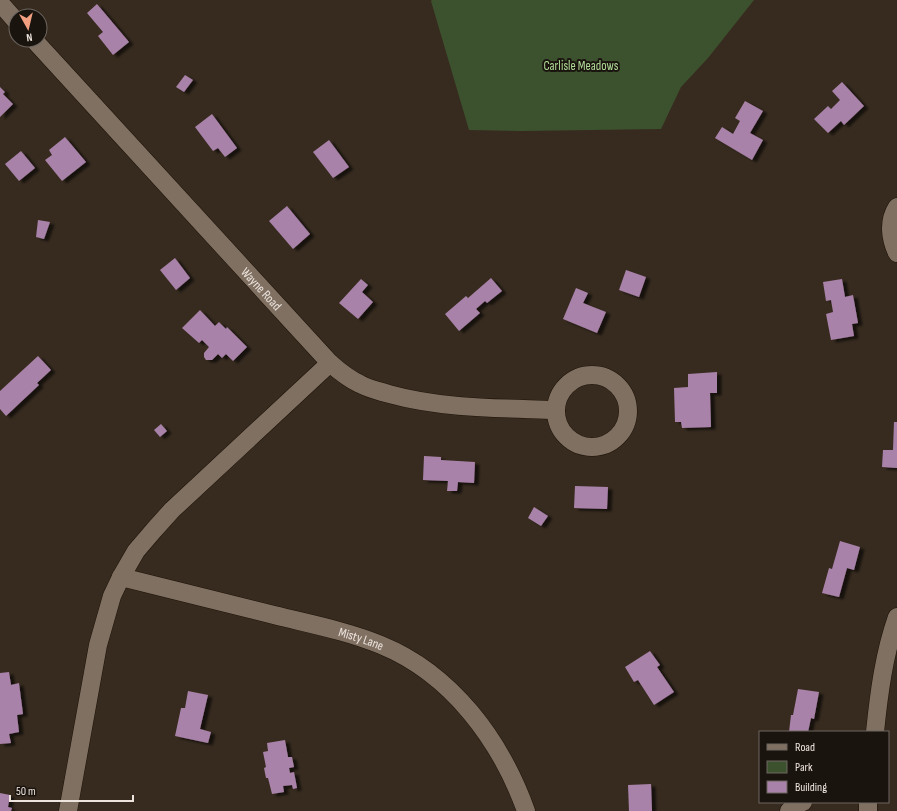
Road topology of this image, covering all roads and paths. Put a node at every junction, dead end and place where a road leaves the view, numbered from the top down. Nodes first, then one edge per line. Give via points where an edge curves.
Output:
1 (0, 3) edge
2 (8, 12) edge
3 (41, 48) edge
4 (897, 207) edge
5 (897, 252) edge
6 (330, 363) junction
7 (556, 410) junction
8 (121, 577) junction
9 (897, 617) edge
10 (875, 731) edge
11 (800, 803) edge
12 (68, 811) edge
13 (526, 811) edge
14 (789, 811) edge

1 - 2 street
3 - 6 street, Wayne Road
4 - 5 street via 891,221 891,235
6 - 7 street, Wayne Road via 360,384 425,402
6 - 8 street via 172,510 136,551
7 - 7 street via 557,422 562,432 570,440 592,447 604,445 615,439 623,429 628,405 624,393 616,384 605,377 593,375 581,376 571,381 557,399
8 - 12 street via 112,596 98,645
8 - 13 street, Misty Lane via 340,631 383,646 422,667 439,680 483,728 506,764
9 - 10 street via 886,656
11 - 14 street

